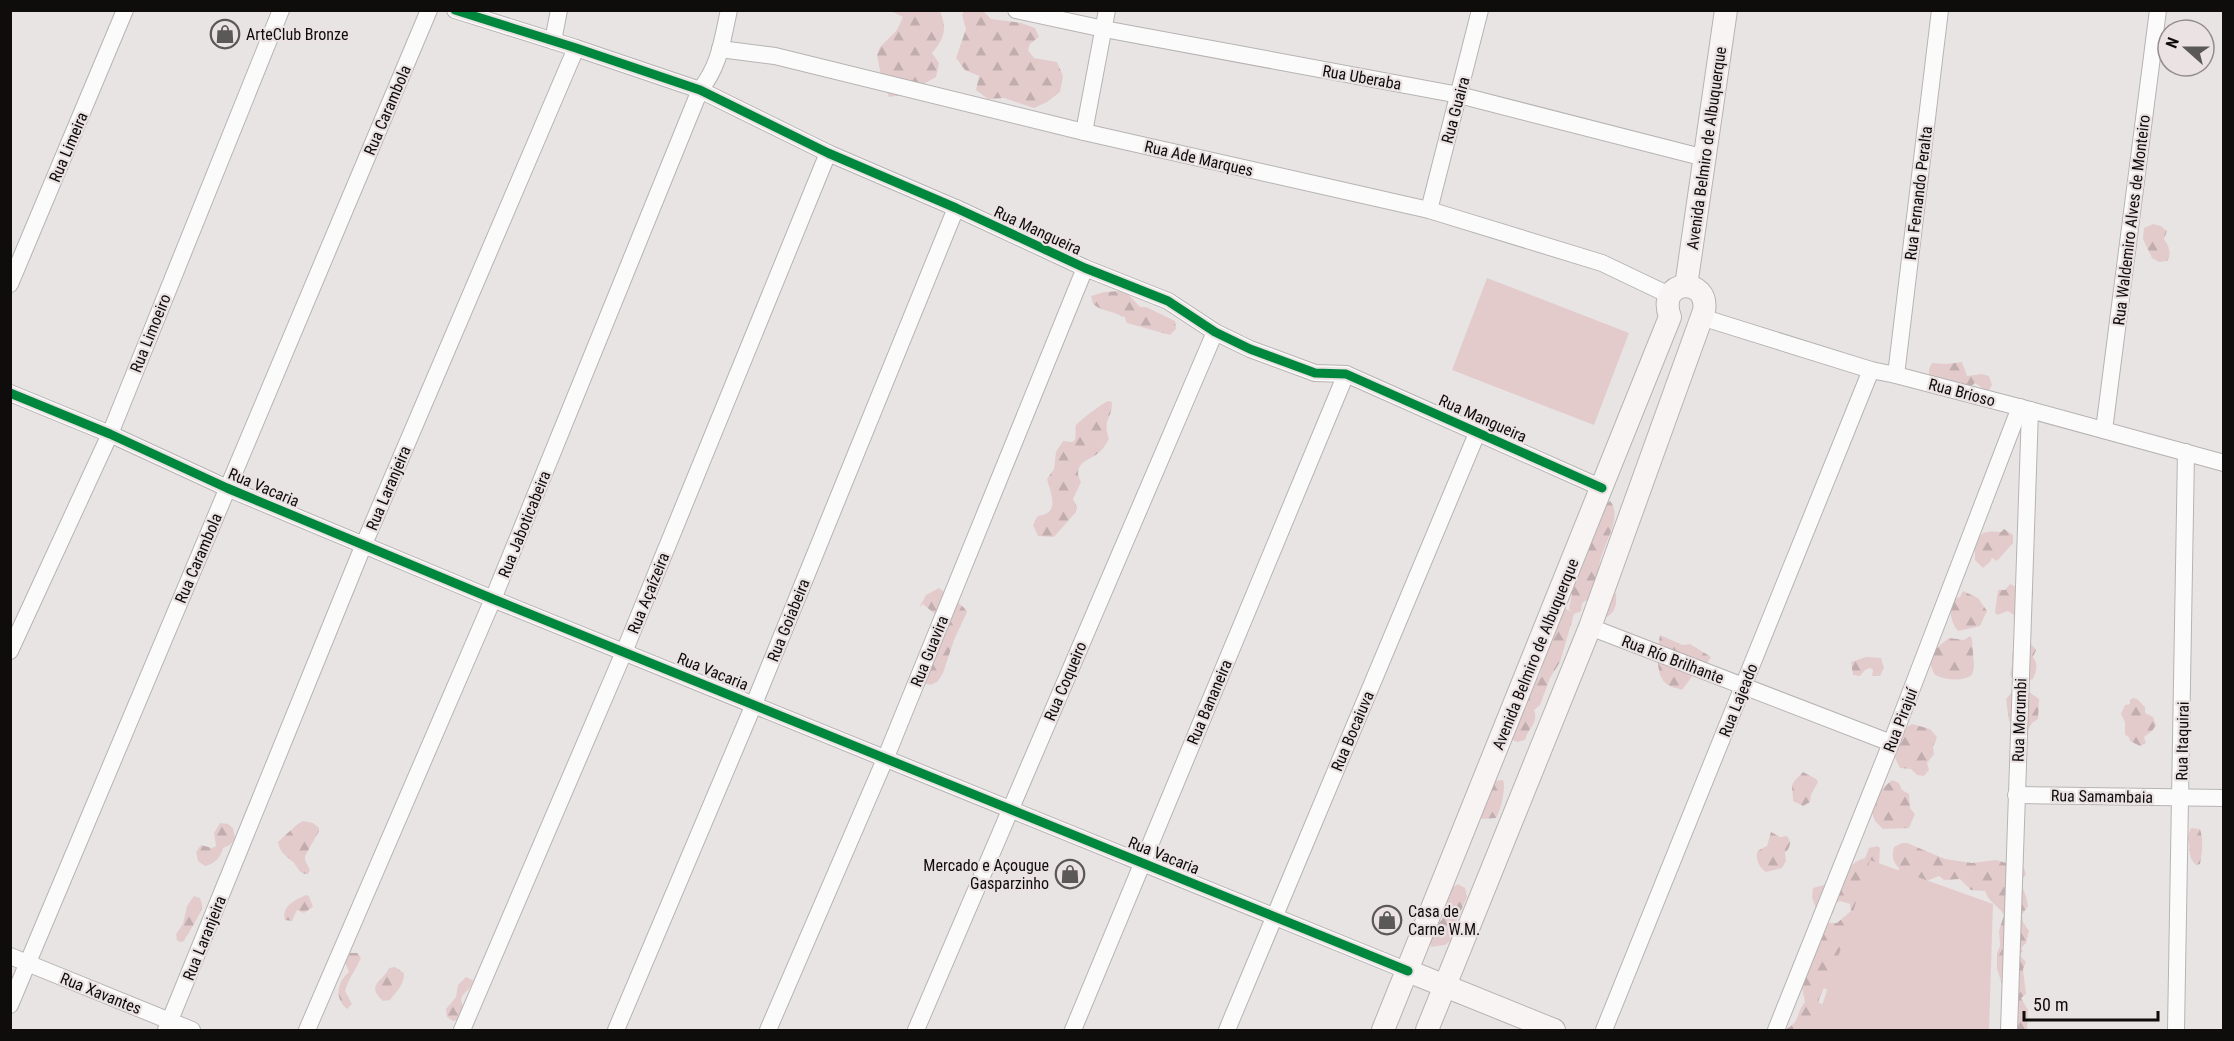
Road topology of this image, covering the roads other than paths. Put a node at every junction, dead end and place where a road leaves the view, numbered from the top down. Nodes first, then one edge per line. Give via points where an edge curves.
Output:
1 (125, 10) edge
2 (281, 10) edge
3 (429, 10) edge
4 (455, 10) edge
5 (560, 10) edge
6 (729, 10) edge
7 (1016, 10) edge
8 (1107, 10) edge
9 (1480, 10) edge
10 (1726, 10) edge
11 (1940, 10) edge
12 (2158, 10) edge
13 (1104, 29) junction
14 (553, 41) junction
15 (576, 48) junction
16 (720, 50) junction
17 (700, 90) junction
18 (1459, 95) junction
19 (1084, 132) junction
20 (828, 153) junction
21 (1705, 158) junction
22 (956, 207) junction
23 (1429, 210) junction
24 (1085, 268) junction
25 (10, 284) edge
26 (1675, 300) junction
27 (1701, 317) junction
28 (1215, 332) junction
29 (1871, 370) junction
30 (1346, 374) junction
31 (1896, 375) junction
32 (10, 393) edge
33 (2025, 409) junction
34 (2104, 430) junction
35 (1478, 432) junction
36 (110, 434) junction
37 (2186, 452) junction
38 (2223, 463) edge
39 (1602, 488) junction
40 (227, 489) junction
41 (364, 544) junction
42 (493, 598) junction
43 (1590, 627) junction
44 (10, 651) edge
45 (624, 652) junction
46 (1743, 686) junction
47 (754, 704) junction
48 (1891, 742) junction
49 (886, 757) junction
50 (2016, 795) junction
51 (2181, 797) junction
52 (2223, 798) edge
53 (1011, 809) junction
54 (1143, 862) junction
55 (1275, 916) junction
56 (10, 956) edge
57 (28, 964) junction
58 (1408, 971) junction
59 (1445, 985) junction
60 (10, 1005) edge
61 (168, 1026) edge
62 (192, 1030) edge
63 (307, 1030) edge
64 (462, 1030) edge
65 (616, 1030) edge
66 (768, 1030) edge
67 (916, 1030) edge
68 (1073, 1030) edge
69 (1227, 1030) edge
70 (1383, 1030) edge
71 (1426, 1030) edge
72 (1554, 1030) edge
73 (1604, 1030) edge
74 (1776, 1030) edge
75 (2009, 1030) edge
76 (2176, 1030) edge

1 - 25 street, Rua Limeira
2 - 36 street, Rua Limoeiro
3 - 40 street, Rua Carambola
4 - 14 street, Rua Mangueira
5 - 14 street
6 - 16 street, Rua Jaboticabeira
7 - 13 street, Rua Uberaba
8 - 13 street
9 - 18 street, Rua Guaira
10 - 21 main road, Avenida Belmiro de Albuquerque
11 - 31 street, Rua Fernando Peralta
12 - 34 street, Rua Waldemiro Alves de Monteiro
13 - 18 street, Rua Uberaba
13 - 19 street
14 - 15 street, Rua Mangueira
15 - 17 street, Rua Mangueira
15 - 41 street, Rua Laranjeira
16 - 17 street, Rua Jaboticabeira via 712,75
16 - 19 street, Rua Ade Marques via 775,56
17 - 20 street, Rua Mangueira
17 - 42 street, Rua Jaboticabeira
18 - 21 street, Rua Uberaba
18 - 23 street, Rua Guaira
19 - 23 street, Rua Ade Marques
20 - 22 street, Rua Mangueira
20 - 45 street, Rua Açaízeira
21 - 26 main road, Avenida Belmiro de Albuquerque
22 - 24 street, Rua Mangueira
22 - 47 street, Rua Goiabeira
23 - 26 street, Rua Ade Marques via 1602,263
24 - 28 street, Rua Mangueira via 1167,301
24 - 49 street, Rua Guavira
26 - 27 main road via 1683,324
26 - 27 main road via 1698,290 1705,305
26 - 39 main road, Avenida Belmiro de Albuquerque
27 - 29 street, Rua Brioso
27 - 43 main road
28 - 30 street, Rua Mangueira via 1294,367 1315,373
28 - 53 street, Rua Coqueiro
29 - 31 street, Rua Brioso
29 - 46 street, Rua Lajeado
30 - 35 street, Rua Mangueira
30 - 54 street, Rua Bananeira
31 - 33 street, Rua Brioso
32 - 36 street, Rua Vacaria
33 - 34 street, Rua Brioso
33 - 48 street, Rua Pirajuí
33 - 50 street, Rua Morumbi
34 - 37 street, Rua Brioso
35 - 39 street, Rua Mangueira
35 - 55 street, Rua Bocaiuva
36 - 40 street, Rua Vacaria
36 - 44 street, Rua Limoeiro
37 - 38 street, Rua Brioso
37 - 51 street, Rua Itaquirai
39 - 58 main road, Avenida Belmiro de Albuquerque
40 - 41 street, Rua Vacaria
40 - 57 street, Rua Carambola
41 - 42 street, Rua Vacaria
41 - 61 street, Rua Laranjeira
42 - 45 street, Rua Vacaria
42 - 63 street, Rua Jaboticabeira
43 - 46 street, Rua Río Brilhante
43 - 59 main road
45 - 47 street, Rua Vacaria
45 - 64 street, Rua Açaízeira
46 - 48 street, Rua Río Brilhante
46 - 73 street, Rua Lajeado
47 - 49 street, Rua Vacaria
47 - 65 street, Rua Goiabeira
48 - 74 street, Rua Pirajuí
49 - 53 street, Rua Vacaria
49 - 66 street, Rua Guavira
50 - 51 street, Rua Samambaia
50 - 75 street, Rua Morumbi
51 - 52 street, Rua Samambaia
51 - 76 street, Rua Itaquirai
53 - 54 street, Rua Vacaria
53 - 67 street, Rua Coqueiro
54 - 55 street, Rua Vacaria
54 - 68 street, Rua Bananeira
55 - 58 street, Rua Vacaria
55 - 69 street, Rua Bocaiuva
56 - 57 street, Rua Xavantes
57 - 60 street, Rua Carambola
57 - 61 street, Rua Xavantes
58 - 59 main road, Rua Vacaria
58 - 70 main road, Avenida Belmiro de Albuquerque
59 - 71 main road
59 - 72 main road, Rua Vacaria
61 - 62 street, Rua Xavantes

